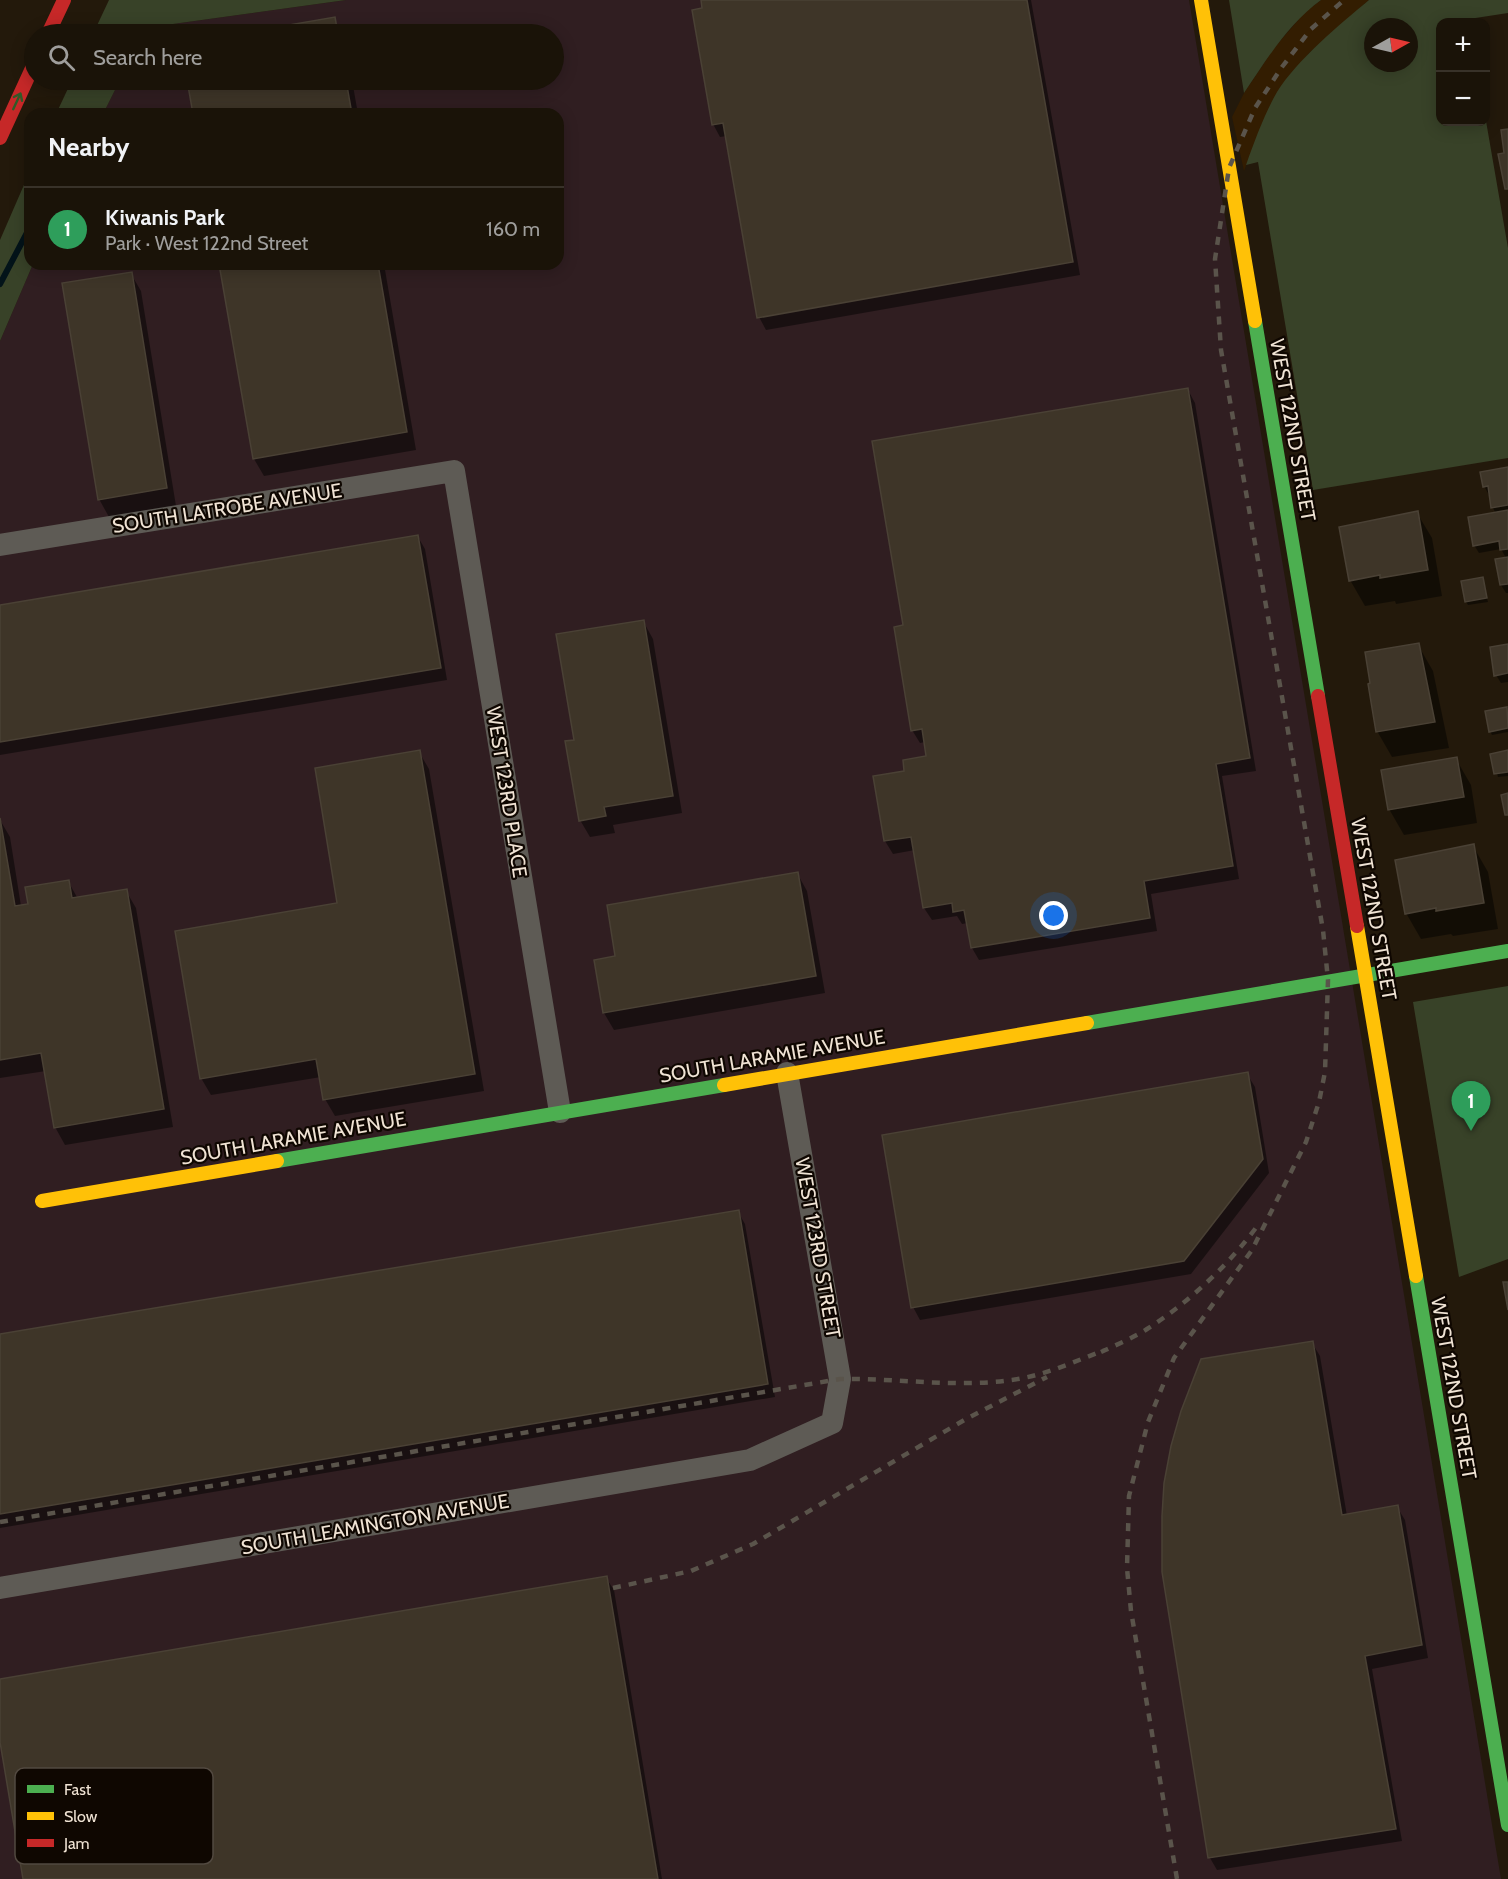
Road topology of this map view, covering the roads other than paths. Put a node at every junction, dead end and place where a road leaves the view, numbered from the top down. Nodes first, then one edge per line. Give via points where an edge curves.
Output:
1 (64, 0) edge
2 (1200, 0) edge
3 (53, 24) edge
4 (24, 86) edge
5 (0, 138) edge
6 (454, 471) joint
7 (0, 545) edge
8 (1508, 951) edge
9 (1365, 975) junction
10 (787, 1073) junction
11 (560, 1112) junction
12 (42, 1201) dead end
13 (832, 1423) joint
14 (0, 1588) edge
15 (1508, 1825) edge

1 - 3 main road
2 - 9 main road, WEST 122ND STREET
5 -> 4 main road
6 - 7 street, SOUTH LATROBE AVENUE
6 - 11 street, WEST 123RD PLACE
8 - 9 main road, SOUTH LARAMIE AVENUE
9 - 10 main road, SOUTH LARAMIE AVENUE
9 - 15 main road, WEST 122ND STREET
10 - 11 main road, SOUTH LARAMIE AVENUE
10 - 13 street, WEST 123RD STREET via 840,1379
11 - 12 main road, SOUTH LARAMIE AVENUE
13 - 14 street, SOUTH LEAMINGTON AVENUE via 750,1460

